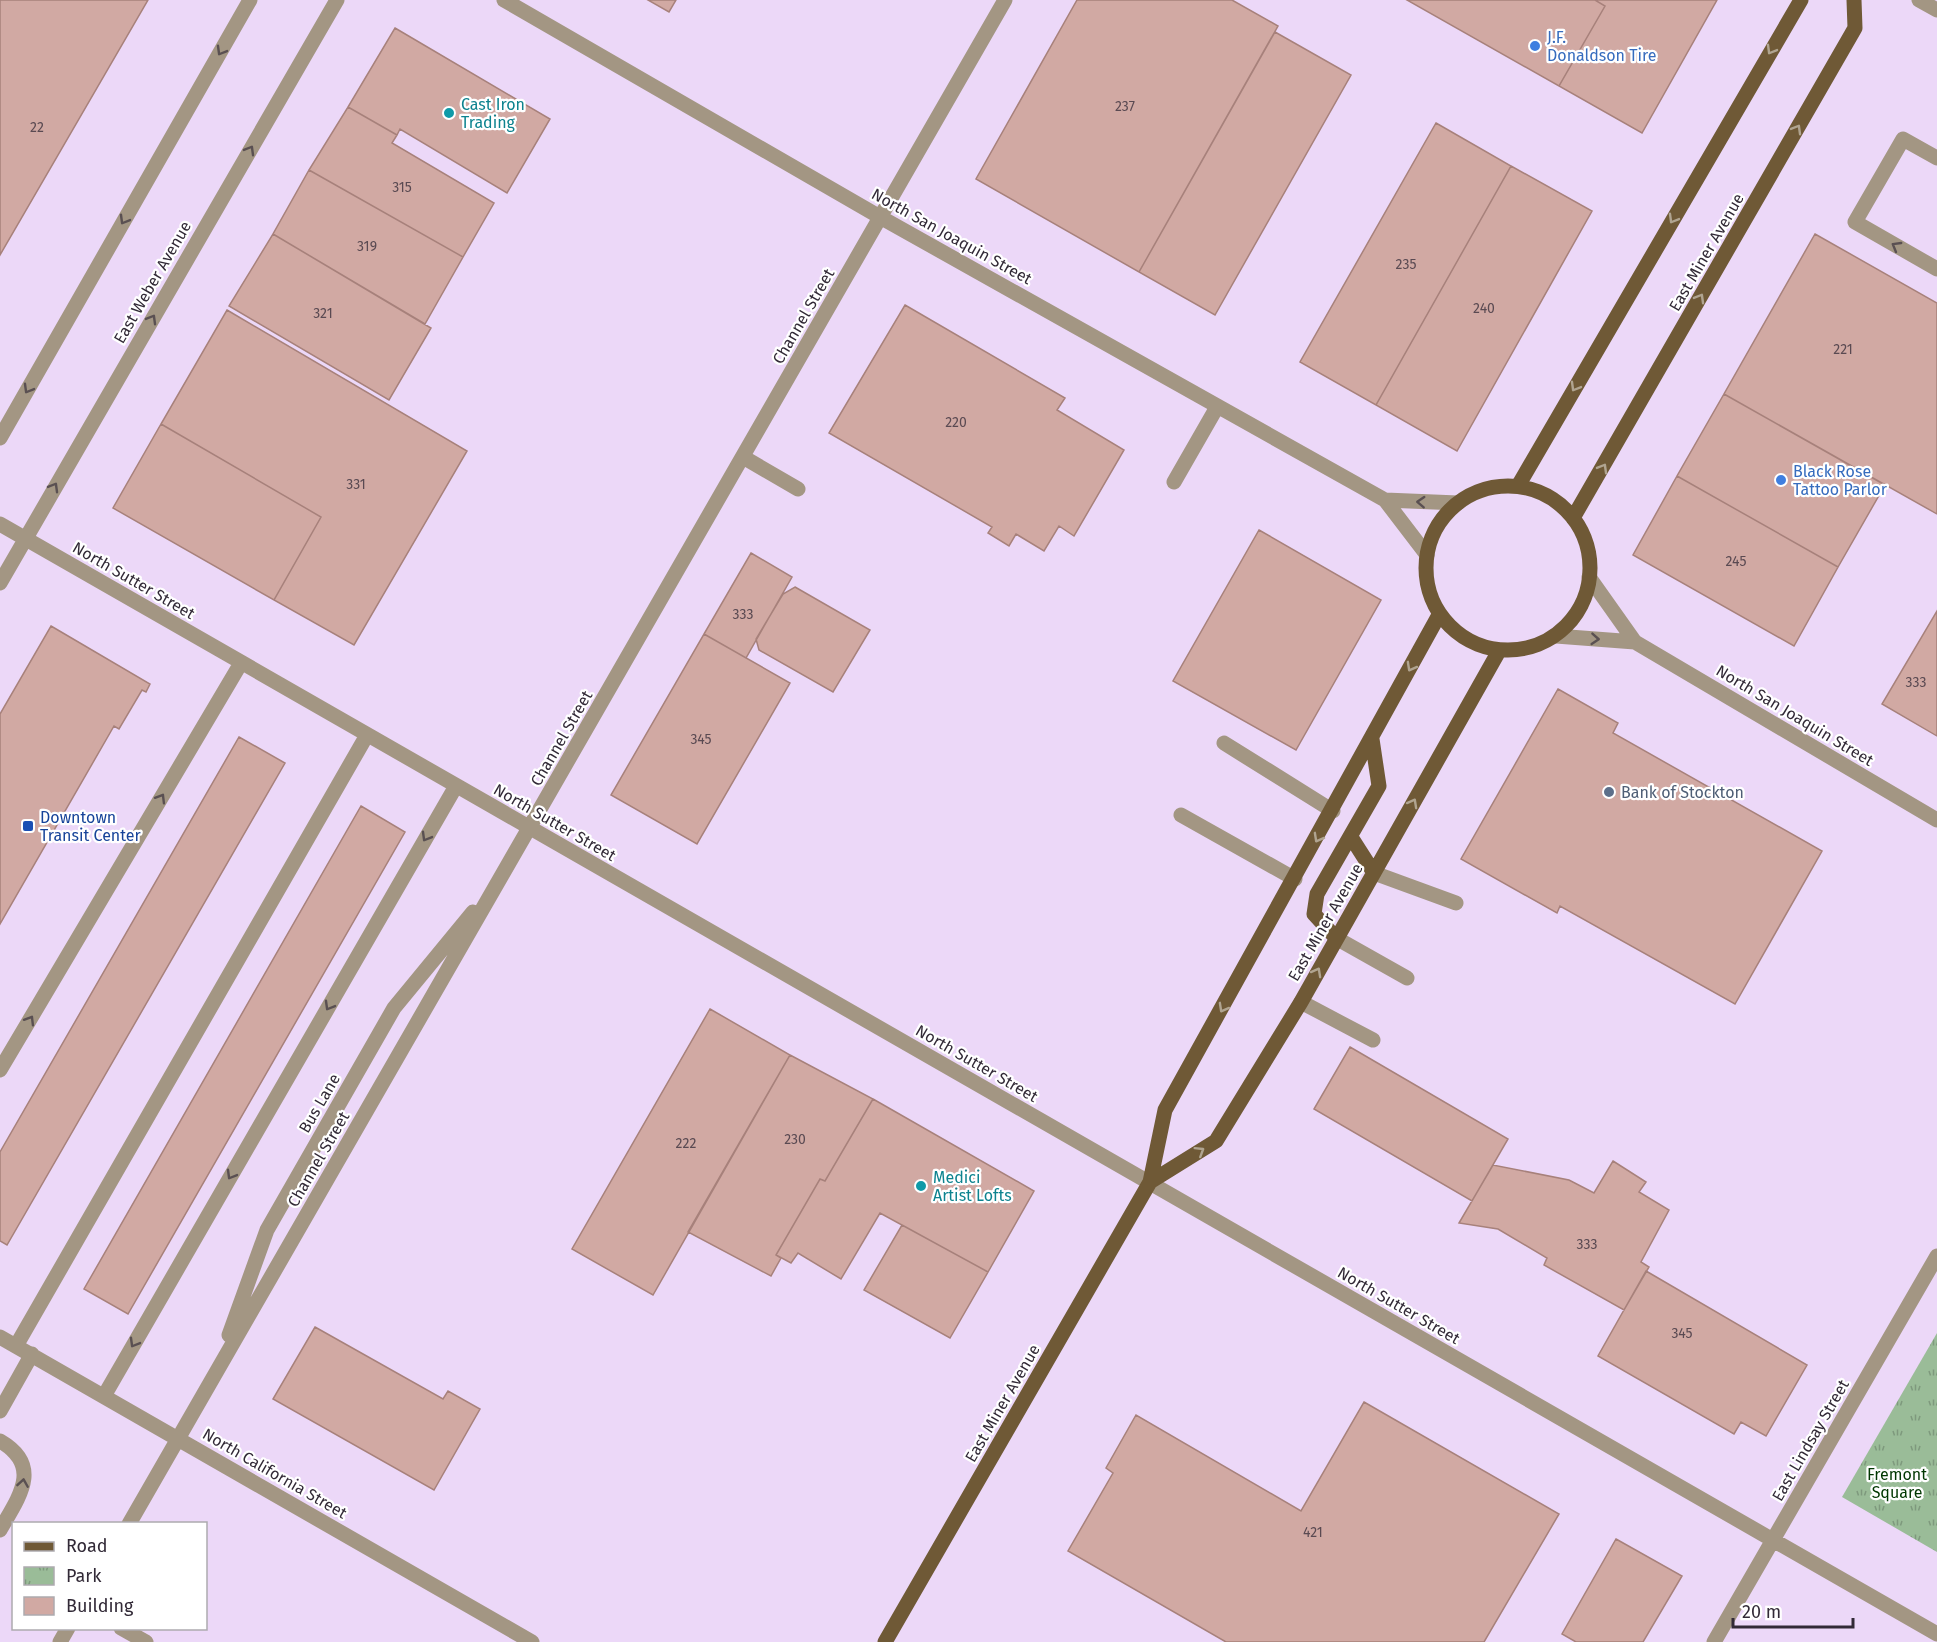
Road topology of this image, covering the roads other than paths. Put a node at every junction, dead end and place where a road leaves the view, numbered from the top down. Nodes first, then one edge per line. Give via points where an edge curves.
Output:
1 (250, 0) edge
2 (337, 0) edge
3 (504, 0) edge
4 (1005, 0) edge
5 (1801, 0) edge
6 (1854, 0) edge
7 (1919, 0) edge
8 (1937, 10) edge
9 (1937, 158) edge
10 (880, 217) junction
11 (1937, 269) edge
12 (1217, 407) junction
13 (0, 438) edge
14 (743, 457) junction
15 (1174, 482) dead end
16 (1518, 486) junction
17 (798, 489) dead end
18 (1385, 500) junction
19 (1458, 503) junction
20 (1573, 518) junction
21 (0, 524) edge
22 (25, 538) junction
23 (1427, 555) junction
24 (1589, 578) junction
25 (2, 579) edge
26 (0, 591) edge
27 (1439, 615) junction
28 (1556, 636) junction
29 (1635, 642) junction
30 (1499, 651) junction
31 (241, 663) junction
32 (367, 735) junction
33 (1372, 739) junction
34 (1224, 743) dead end
35 (456, 786) junction
36 (1333, 811) junction
37 (1182, 815) dead end
38 (1937, 820) edge
39 (530, 829) junction
40 (1351, 837) junction
41 (1374, 873) junction
42 (502, 878) junction
43 (1295, 879) junction
44 (1456, 903) dead end
45 (1336, 938) junction
46 (1407, 978) dead end
47 (1301, 1002) junction
48 (1373, 1040) dead end
49 (0, 1070) edge
50 (1150, 1182) junction
51 (1937, 1256) edge
52 (0, 1337) edge
53 (16, 1346) junction
54 (32, 1354) junction
55 (215, 1374) junction
56 (104, 1395) junction
57 (0, 1412) edge
58 (178, 1438) junction
59 (0, 1441) edge
60 (130, 1522) edge
61 (0, 1530) edge
62 (1773, 1540) junction
63 (123, 1630) edge
64 (1937, 1634) edge
65 (146, 1642) edge
66 (532, 1642) edge
67 (885, 1642) edge
68 (1714, 1642) edge

1 -> 13 street
22 -> 2 street, East Weber Avenue
3 - 10 street, North San Joaquin Street
4 - 10 street, Channel Street
5 -> 16 main road
20 -> 6 main road, East Miner Avenue via 1855,28
7 - 8 street
11 -> 9 street via 1856,222 1903,139
10 - 12 street, North San Joaquin Street
10 - 14 street, Channel Street
12 - 15 street
12 - 18 street, North San Joaquin Street
14 - 17 street
14 - 39 street, Channel Street
16 - 19 main road via 1490,488
16 - 20 main road via 1545,494
19 -> 18 street, North San Joaquin Street
18 - 23 street, North San Joaquin Street
19 - 23 main road via 1444,516
20 - 24 main road via 1584,534 1591,562
21 - 22 street, North Sutter Street
22 - 25 street, East Weber Avenue
22 - 31 street, North Sutter Street
23 - 27 main road via 1428,591
24 - 28 main road via 1576,616
24 - 29 street, North San Joaquin Street
25 - 26 street
27 - 30 main road via 1457,634
27 -> 33 main road, East Miner Avenue
28 -> 29 street, North San Joaquin Street
28 - 30 main road via 1532,648
29 - 38 street, North San Joaquin Street
41 -> 30 main road, East Miner Avenue
31 - 32 street, North Sutter Street
49 -> 31 street
32 - 35 street, North Sutter Street
32 - 53 street
33 - 36 main road, East Miner Avenue
33 - 40 main road via 1379,786
34 - 36 street
35 - 39 street, North Sutter Street
35 -> 56 street
36 -> 43 main road, East Miner Avenue
37 - 43 street
39 - 42 street, Channel Street
39 - 50 street, North Sutter Street
40 - 41 main road
40 - 45 main road via 1317,894 1314,914
41 - 44 street
41 - 45 main road, East Miner Avenue
42 - 55 street, Channel Street
42 - 55 street, Bus Lane via 388,1018 267,1230
43 -> 50 main road, East Miner Avenue via 1165,1110
45 - 46 street
47 -> 45 main road, East Miner Avenue
47 - 48 street
50 -> 47 main road, East Miner Avenue via 1216,1141
50 - 62 street, North Sutter Street
50 - 67 main road, East Miner Avenue
51 - 62 street, East Lindsay Street
52 - 53 street, North California Street
53 - 54 street, North California Street
54 - 56 street, North California Street
54 - 57 street
55 - 58 street, Channel Street
56 - 58 street, North California Street
58 - 60 street, Channel Street
58 - 66 street, North California Street
61 -> 59 street via 23,1491 25,1471 21,1458
62 - 64 street, North Sutter Street
62 - 68 street, East Lindsay Street
63 - 65 street

